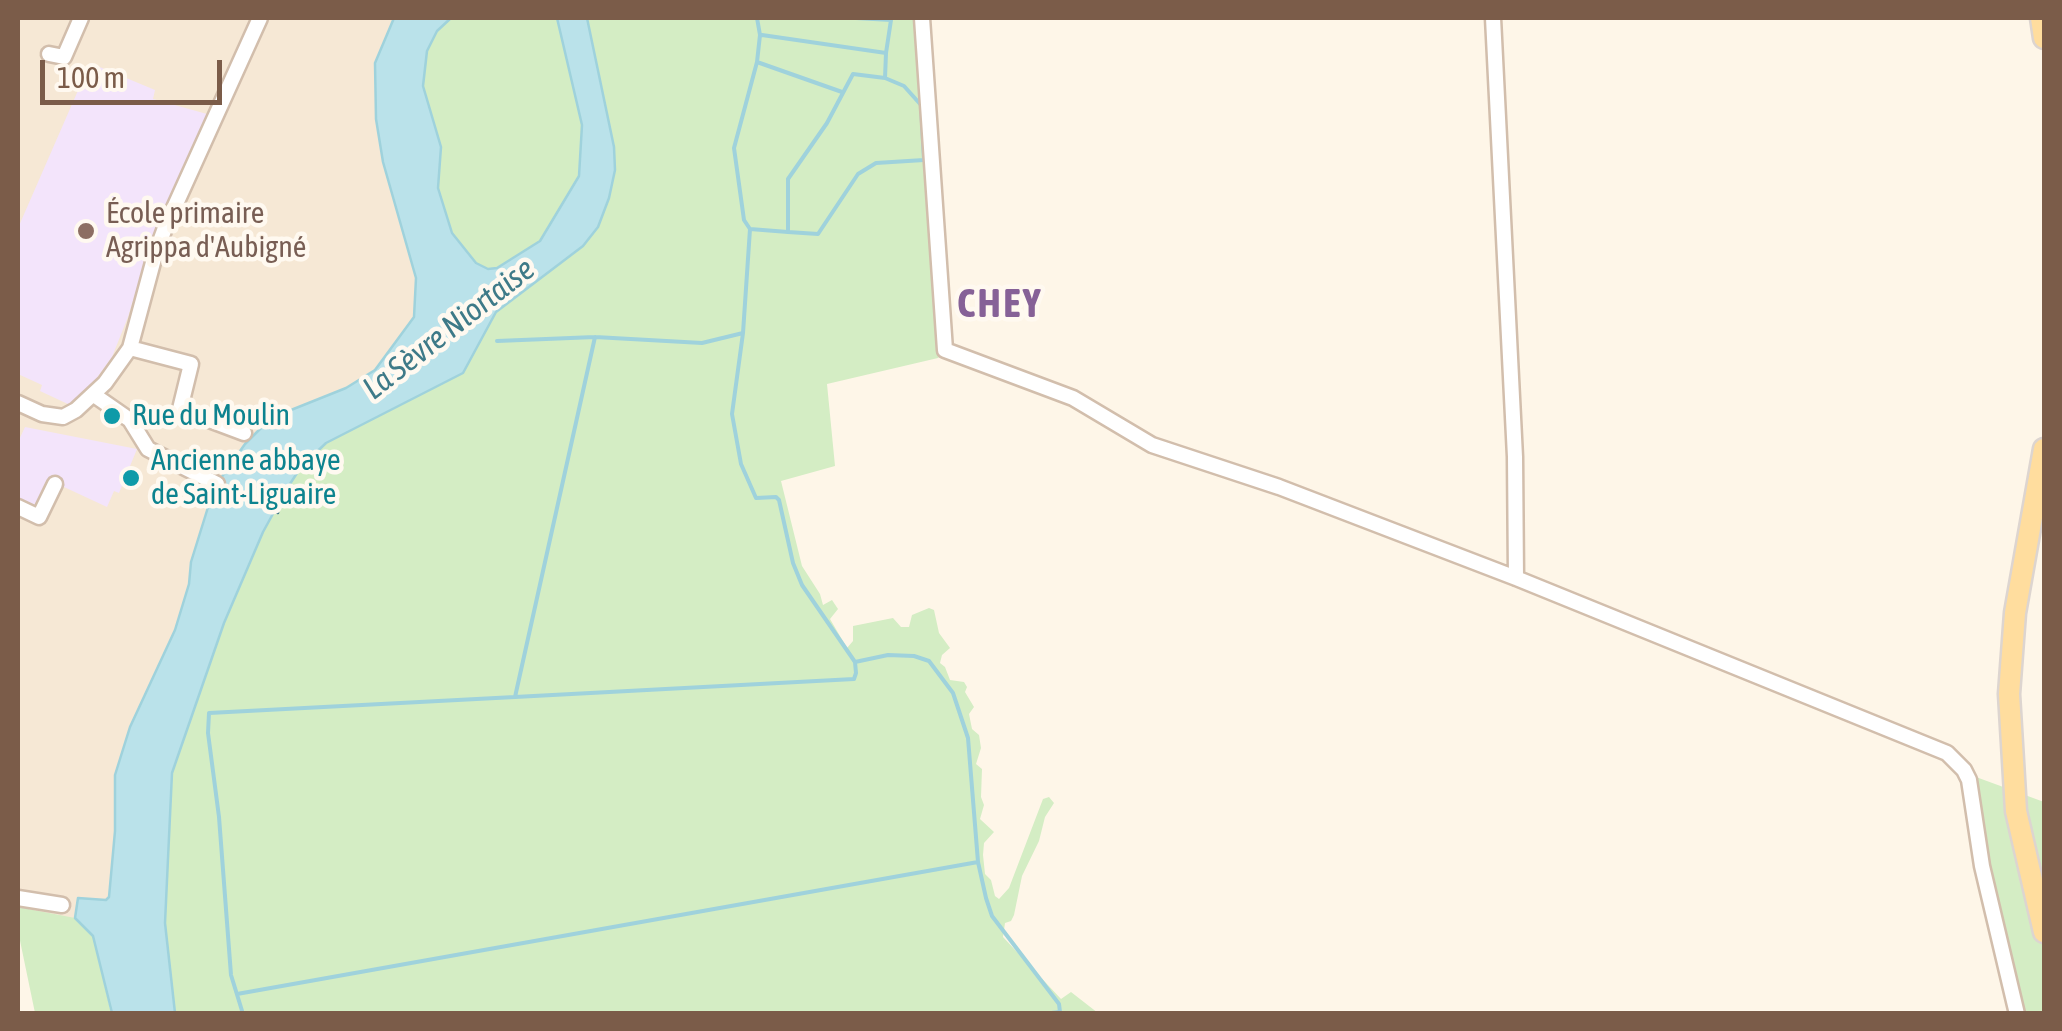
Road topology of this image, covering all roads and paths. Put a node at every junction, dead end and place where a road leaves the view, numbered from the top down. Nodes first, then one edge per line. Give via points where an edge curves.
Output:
1 (81, 18) edge
2 (260, 18) edge
3 (922, 18) edge
4 (1493, 18) edge
5 (2040, 18) edge
6 (2044, 38) edge
7 (50, 54) dead end
8 (130, 348) junction
9 (94, 395) junction
10 (18, 403) edge
11 (244, 432) dead end
12 (2044, 449) edge
13 (55, 484) dead end
14 (217, 484) dead end
15 (18, 507) edge
16 (1516, 578) junction
17 (18, 898) edge
18 (62, 905) dead end
19 (2044, 932) edge
20 (2017, 1014) edge

1 - 7 street via 64,57
2 - 8 street via 154,255
3 - 16 street via 945,350 1073,398 1152,445 1279,486
4 - 16 street
5 - 6 main road
8 - 9 street
8 - 11 street via 192,364 180,409
9 - 10 street via 63,416
9 - 14 street via 130,420 148,449
12 - 19 main road via 2015,614 2009,694 2016,811
13 - 15 street via 38,517
16 - 20 street via 1956,760 1969,780
17 - 18 street

